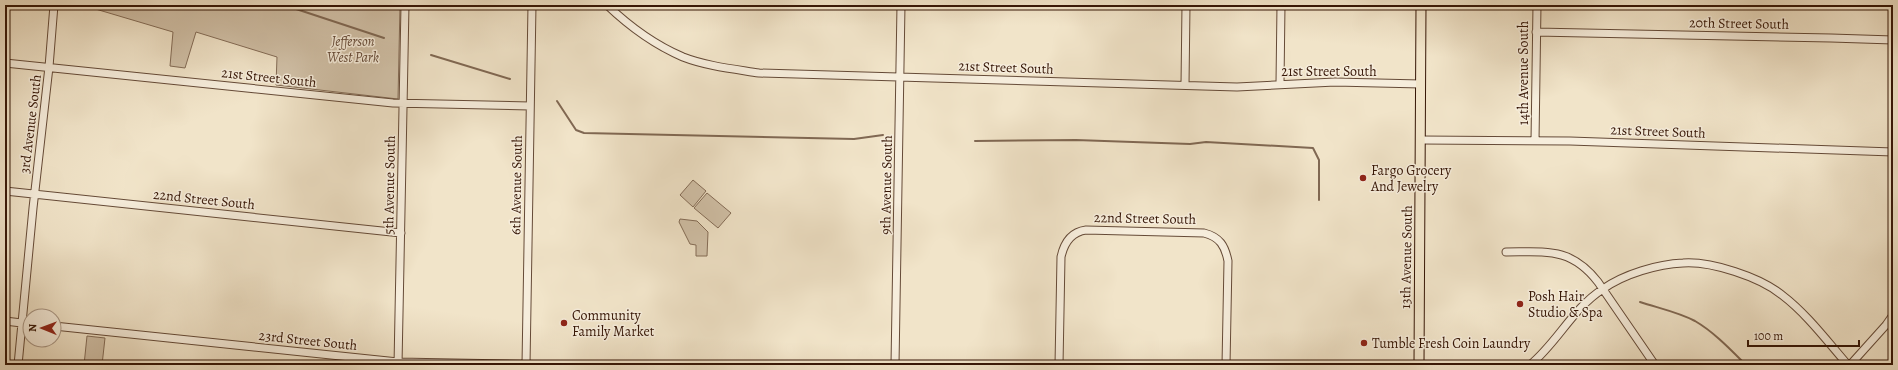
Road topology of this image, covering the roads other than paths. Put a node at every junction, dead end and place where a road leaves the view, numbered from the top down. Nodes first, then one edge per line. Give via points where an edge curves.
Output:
1 (54, 5) edge
2 (405, 5) edge
3 (532, 5) edge
4 (607, 5) edge
5 (902, 5) edge
6 (1186, 5) edge
7 (1281, 5) edge
8 (1422, 5) edge
9 (1537, 5) edge
10 (1536, 32) junction
11 (1893, 40) edge
12 (5, 63) edge
13 (50, 67) junction
14 (901, 78) junction
15 (1280, 84) junction
16 (1421, 84) junction
17 (1185, 86) junction
18 (403, 103) junction
19 (530, 106) junction
20 (1422, 140) junction
21 (1536, 141) junction
22 (1893, 152) edge
23 (5, 191) edge
24 (34, 195) junction
25 (401, 233) junction
26 (1506, 252) dead end
27 (1603, 289) junction
28 (23, 308) edge
29 (1893, 315) edge
30 (5, 321) edge
31 (22, 323) joint
32 (62, 327) edge
33 (398, 363) edge
34 (526, 364) edge
35 (18, 365) edge
36 (560, 365) edge
37 (896, 365) edge
38 (1059, 365) edge
39 (1226, 365) edge
40 (1419, 365) edge
41 (1530, 365) edge
42 (1655, 365) edge
43 (1849, 365) edge

1 - 13 street, 3rd Avenue South
2 - 18 street, 5th Avenue South
3 - 19 street, 6th Avenue South
4 - 14 street, 21st Street South via 626,24 684,57 719,66 759,73
5 - 14 street, 9th Avenue South
6 - 17 street
7 - 15 street
8 - 16 main road, 13th Avenue South
9 - 10 street, 14th Avenue South
10 - 11 street, 20th Street South
10 - 21 street, 14th Avenue South
12 - 13 street, 21st Street South
13 - 18 street, 21st Street South
13 - 24 street, 3rd Avenue South
14 - 17 street, 21st Street South
14 - 37 street, 9th Avenue South
15 - 16 street, 21st Street South
15 - 17 street, 21st Street South via 1237,87
16 - 20 main road, 13th Avenue South
18 - 19 street, 21st Street South
18 - 25 street, 5th Avenue South
19 - 34 street, 6th Avenue South
20 - 21 street, 21st Street South
20 - 40 main road, 13th Avenue South
21 - 22 street, 21st Street South
23 - 24 street, 22nd Street South
24 - 25 street, 22nd Street South
24 - 28 street, 3rd Avenue South
25 - 33 street, 5th Avenue South
26 - 27 street via 1563,254 1588,269
27 - 41 street via 1580,310
27 - 42 street
27 - 43 street via 1638,272 1660,265 1684,262 1740,273 1764,283 1782,295
29 - 43 street
30 - 31 street
31 - 35 street, 3rd Avenue South
32 - 33 street, 23rd Street South
33 - 34 street, 23rd Street South
34 - 36 street, 23rd Street South
38 - 39 street, 22nd Street South via 1061,257 1067,241 1073,235 1086,230 1204,233 1217,238 1224,247 1228,261

